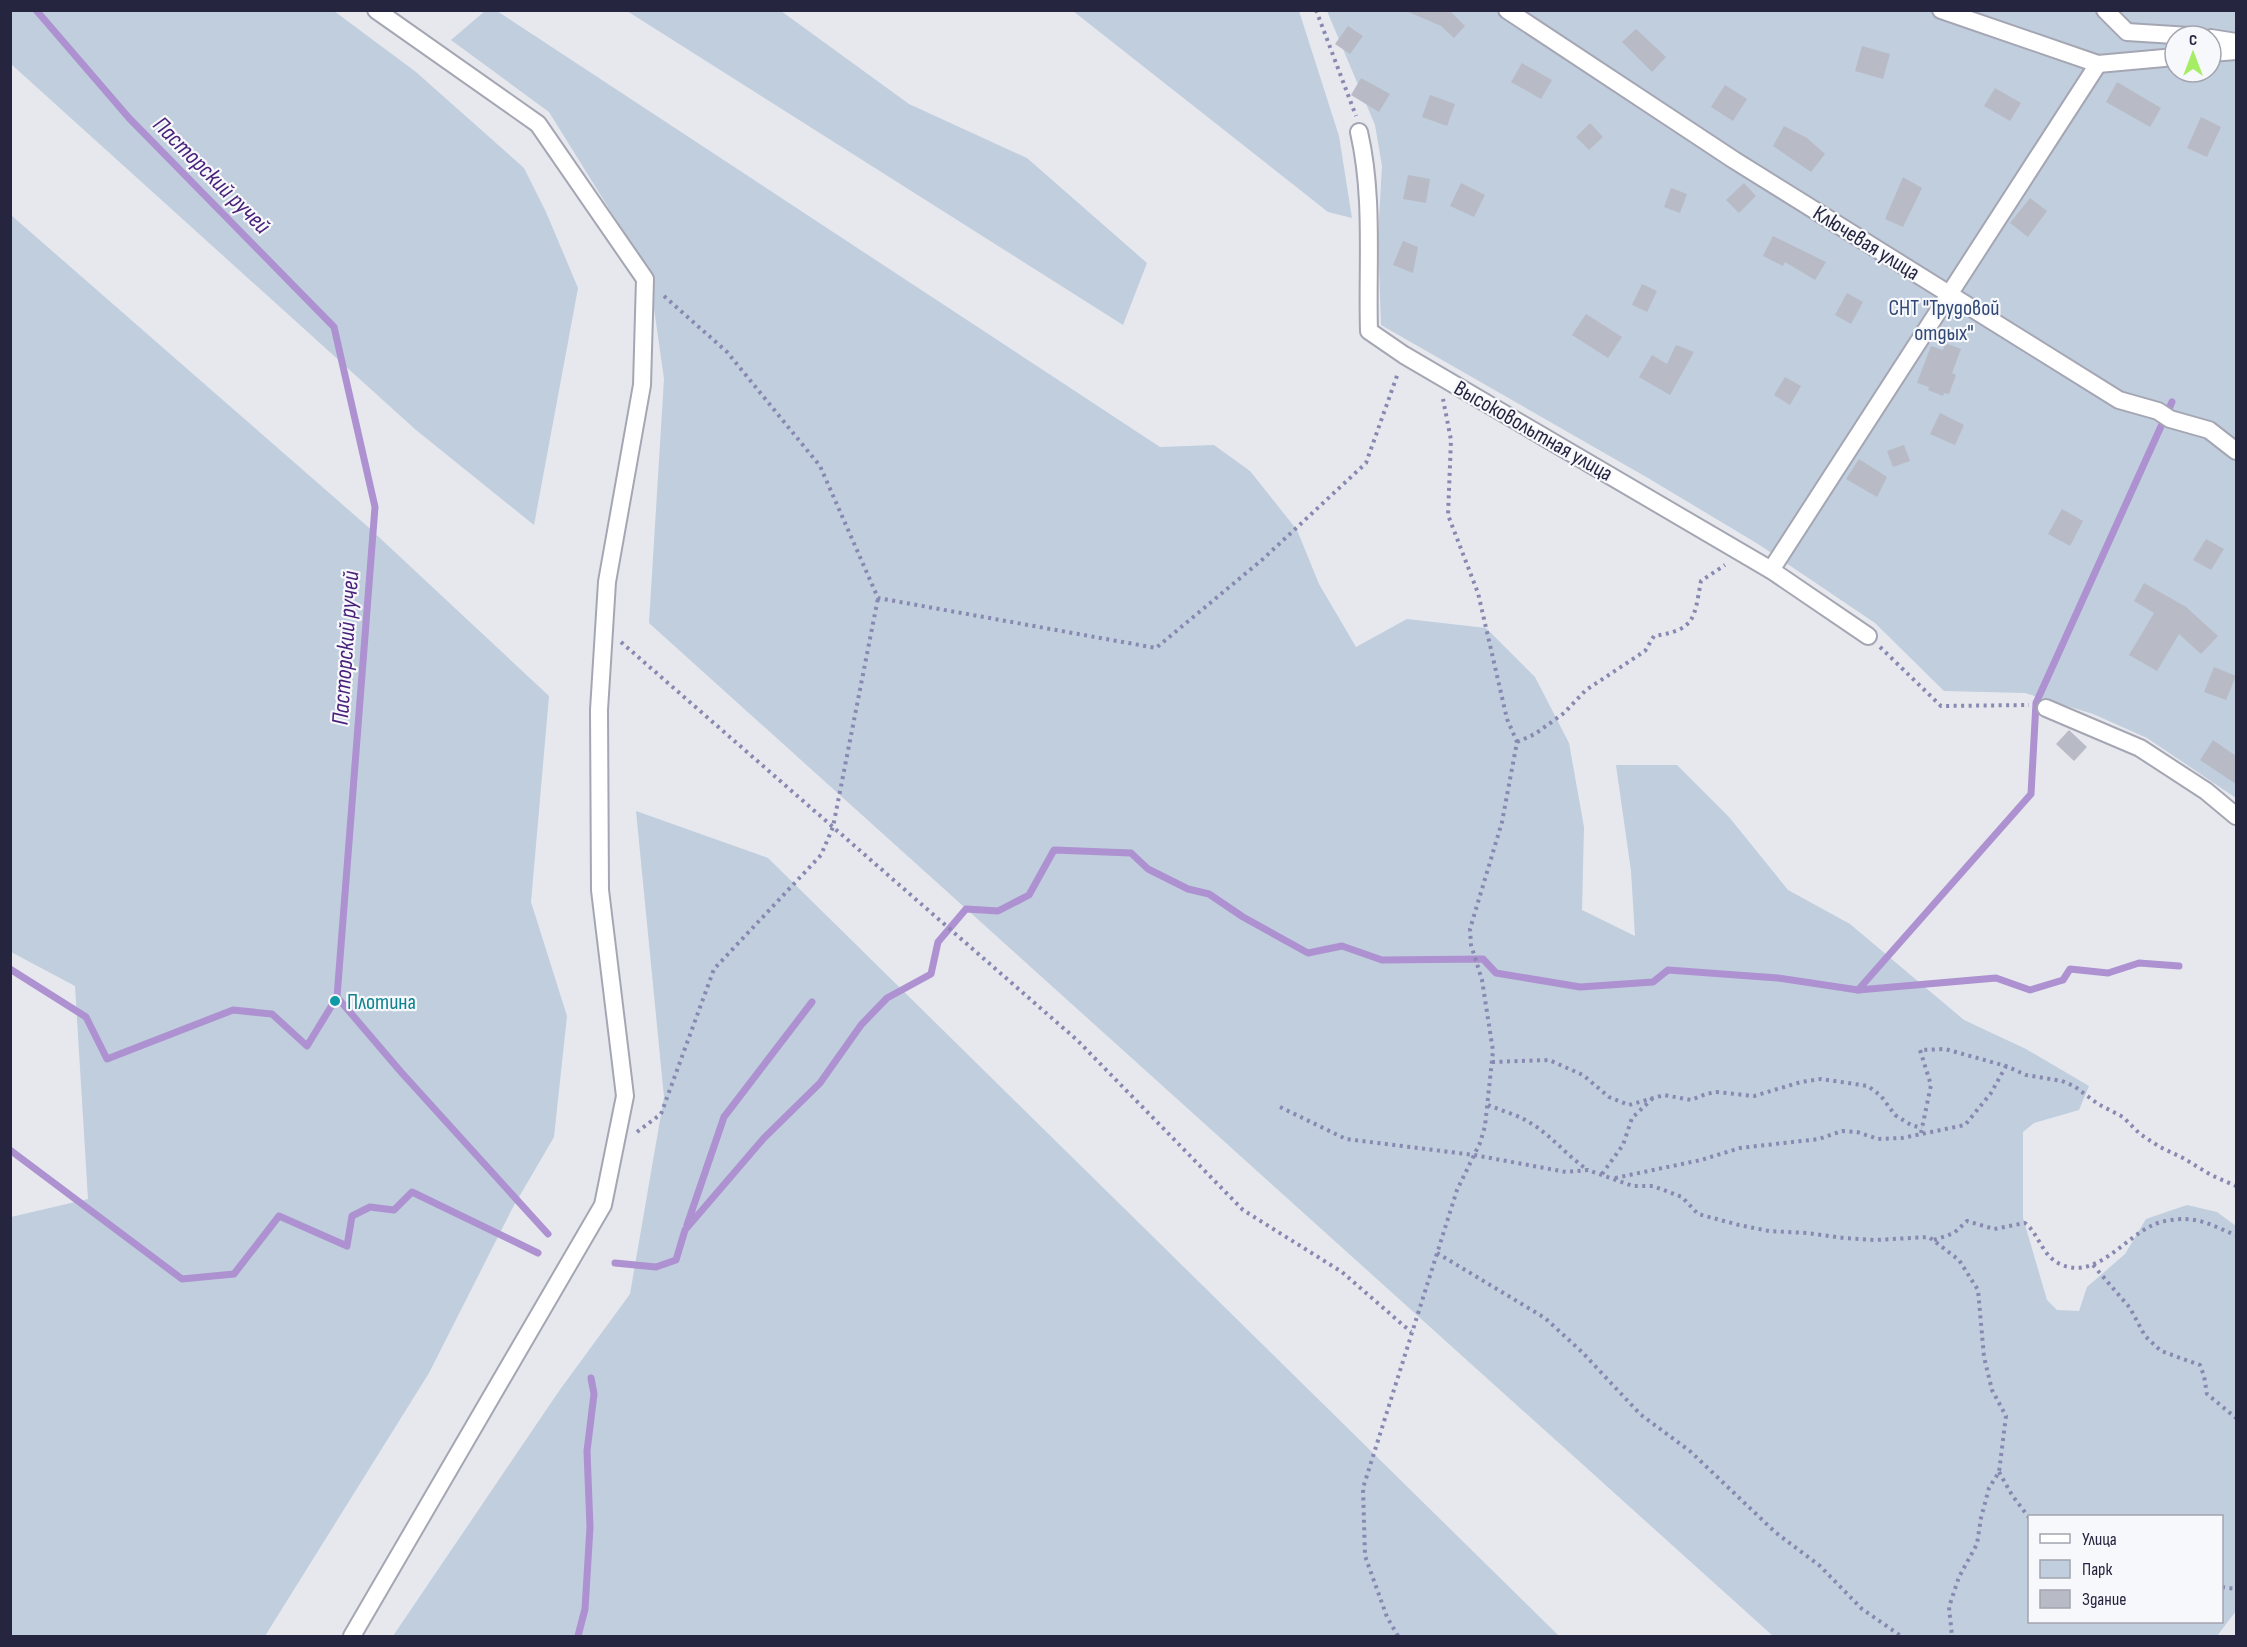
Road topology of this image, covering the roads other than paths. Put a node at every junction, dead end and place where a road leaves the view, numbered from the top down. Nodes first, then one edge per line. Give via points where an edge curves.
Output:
1 (376, 10) edge
2 (1507, 10) edge
3 (1941, 10) edge
4 (2105, 10) edge
5 (2163, 34) edge
6 (2163, 58) edge
7 (2098, 64) junction
8 (1359, 132) road end
9 (1949, 293) junction
10 (2236, 451) edge
11 (1771, 570) junction
12 (1868, 636) road end
13 (2046, 708) dead end
14 (2236, 816) edge
15 (352, 1636) edge

1 - 15 street via 538,124 645,279 642,385 608,582 599,710 600,890 625,1096 603,1205
2 - 9 street, Ключевая улица via 1734,160
3 - 7 street
4 - 5 street via 2127,32
6 - 7 street
7 - 9 street
8 - 11 street, Высоковольтная улица via 1368,200 1369,331
9 - 10 street, Ключевая улица via 2119,400 2209,430
9 - 11 street
11 - 12 street, Высоковольтная улица
13 - 14 street via 2140,748 2206,791

